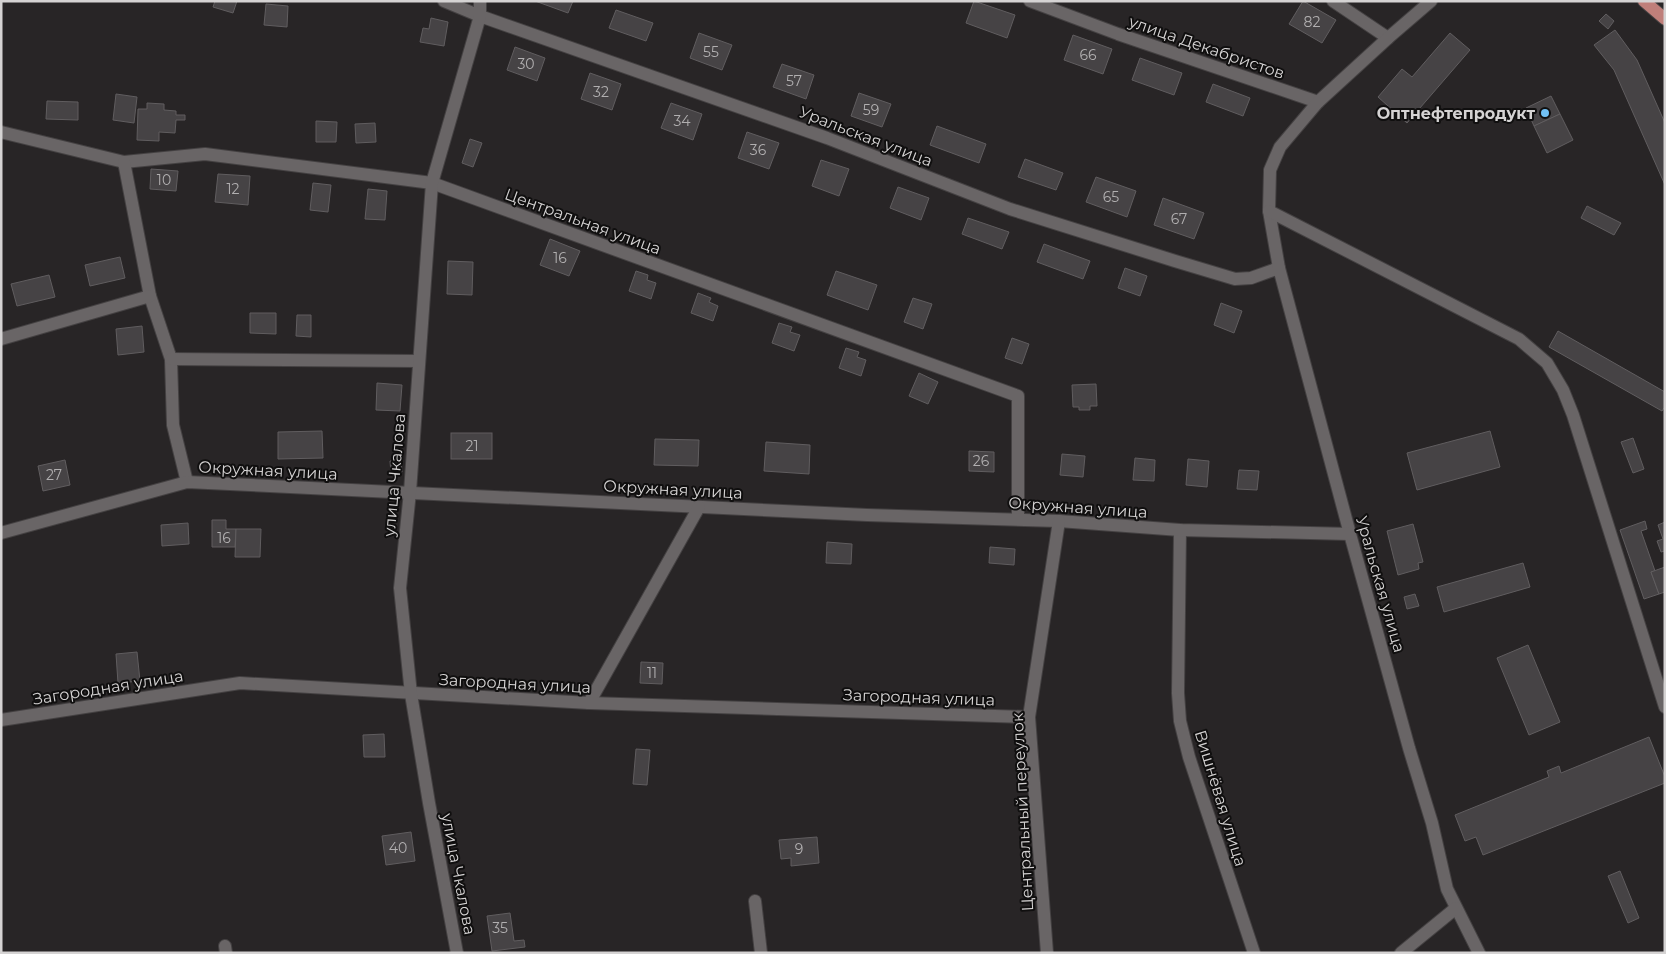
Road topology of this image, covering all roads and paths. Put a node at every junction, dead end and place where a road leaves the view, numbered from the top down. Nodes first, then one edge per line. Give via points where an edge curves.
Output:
1 (444, 1) edge
2 (480, 1) edge
3 (1030, 1) edge
4 (1333, 1) edge
5 (1431, 1) edge
6 (1644, 1) edge
7 (480, 16) junction
8 (1665, 19) edge
9 (1388, 38) junction
10 (1318, 102) junction
11 (1, 132) edge
12 (124, 162) junction
13 (432, 183) junction
14 (1269, 211) junction
15 (1279, 268) junction
16 (150, 296) junction
17 (1, 339) edge
18 (171, 359) junction
19 (418, 361) junction
20 (187, 482) junction
21 (410, 492) junction
22 (699, 507) junction
23 (1018, 519) junction
24 (1059, 521) junction
25 (1180, 530) junction
26 (1, 533) edge
27 (1350, 534) junction
28 (411, 694) junction
29 (589, 703) junction
30 (1665, 707) edge
31 (1029, 717) junction
32 (1, 720) edge
33 (755, 901) dead end
34 (1456, 908) junction
35 (457, 953) edge
36 (760, 953) edge
37 (1047, 953) edge
38 (1254, 953) edge
39 (1401, 953) edge
40 (1480, 953) edge

1 - 7 street, Уральская улица
2 - 7 street, улица Чкалова
3 - 10 street, улица Декабристов
4 - 9 street
5 - 9 street, Уральская улица
6 - 8 main road
7 - 13 street, улица Чкалова
7 - 15 street, Уральская улица via 827,138 1010,209 1175,262 1235,279 1251,278
9 - 10 street, Уральская улица
10 - 14 street, Уральская улица via 1280,147 1270,170
11 - 12 street, Центральная улица
12 - 13 street, Центральная улица via 205,154
12 - 16 street
13 - 19 street, улица Чкалова
13 - 23 street, Центральная улица via 1018,396
14 - 15 street, Уральская улица
14 - 30 street via 1519,339 1547,363 1573,415
15 - 27 street, Уральская улица
16 - 17 street
16 - 18 street
18 - 19 street
18 - 20 street via 173,425
19 - 21 street, улица Чкалова
20 - 21 street, Окружная улица
20 - 26 street, Окружная улица
21 - 22 street, Окружная улица
21 - 28 street, улица Чкалова via 400,588
22 - 23 street, Окружная улица
22 - 29 street
23 - 24 street, Окружная улица
24 - 25 street, Окружная улица
24 - 31 street, Центральный переулок
25 - 27 street, Окружная улица
25 - 38 street, Вишнёвая улица via 1180,721
27 - 34 street, Уральская улица via 1432,823 1447,889
28 - 29 street, Загородная улица
28 - 32 street, Загородная улица via 240,684
28 - 35 street, улица Чкалова
29 - 31 street, Загородная улица
31 - 37 street, Центральный переулок
33 - 36 street
34 - 39 street
34 - 40 street, Уральская улица

